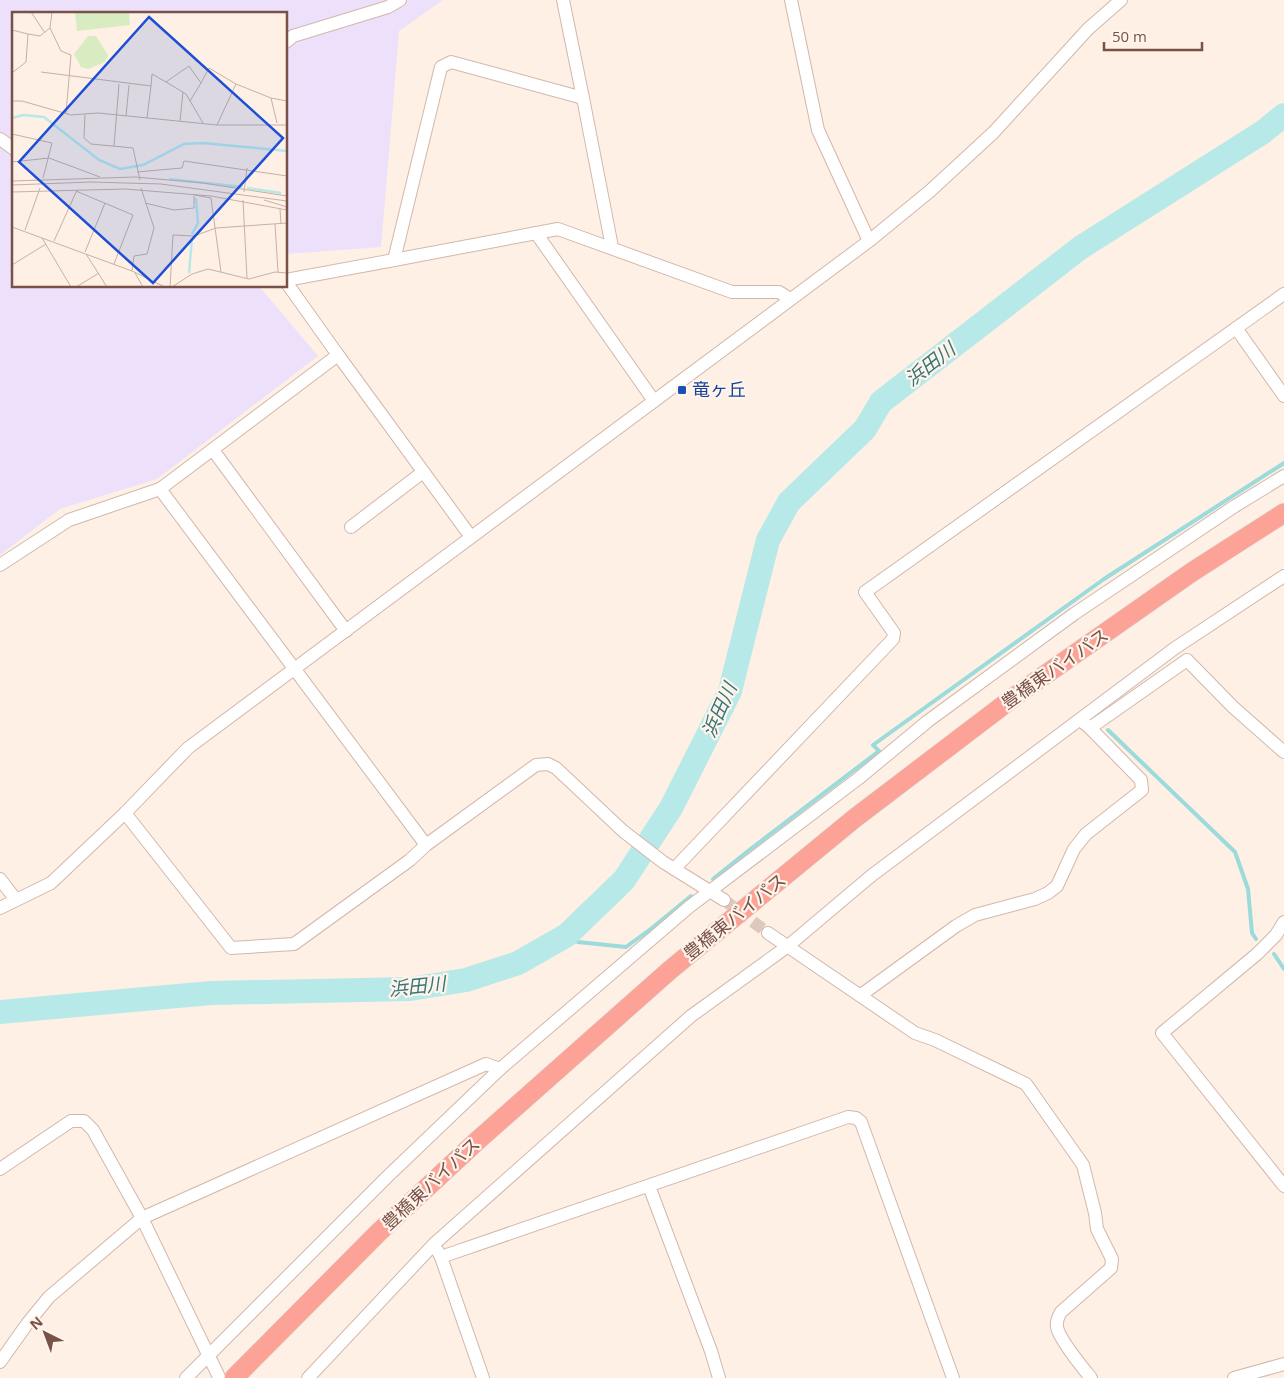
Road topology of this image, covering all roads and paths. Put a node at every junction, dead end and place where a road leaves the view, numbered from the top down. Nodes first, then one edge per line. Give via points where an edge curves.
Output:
1 (400, 0) edge
2 (563, 0) edge
3 (791, 0) edge
4 (1121, 0) edge
5 (288, 40) edge
6 (583, 98) junction
7 (0, 139) edge
8 (12, 148) edge
9 (536, 233) junction
10 (869, 241) junction
11 (612, 248) junction
12 (394, 260) junction
13 (288, 281) edge
14 (288, 284) edge
15 (1284, 294) edge
16 (790, 299) junction
17 (1236, 328) junction
18 (338, 355) junction
19 (1284, 396) edge
20 (654, 401) junction
21 (213, 450) junction
22 (423, 472) junction
23 (1284, 476) edge
24 (160, 489) junction
25 (1284, 513) edge
26 (351, 527) dead end
27 (471, 537) junction
28 (0, 565) edge
29 (1284, 576) edge
30 (346, 631) junction
31 (295, 669) junction
32 (1085, 724) junction
33 (1284, 752) edge
34 (125, 813) junction
35 (426, 845) junction
36 (674, 869) junction
37 (0, 878) edge
38 (710, 891) junction
39 (16, 900) junction
40 (724, 900) tunnel mouth
41 (0, 908) edge
42 (1284, 922) edge
43 (768, 933) tunnel mouth
44 (788, 946) junction
45 (861, 995) junction
46 (500, 1069) junction
47 (0, 1169) edge
48 (649, 1186) junction
49 (1284, 1186) edge
50 (142, 1218) junction
51 (434, 1244) junction
52 (441, 1257) junction
53 (209, 1355) junction
54 (0, 1362) edge
55 (1284, 1364) edge
56 (226, 1377) edge
57 (186, 1378) edge
58 (308, 1378) edge
59 (483, 1378) edge
60 (719, 1378) edge
61 (954, 1378) edge
62 (1091, 1378) edge
63 (1234, 1378) edge

1 - 5 street via 388,7
2 - 6 street
3 - 10 street via 818,130
4 - 10 street via 1088,29 994,132
6 - 11 street
6 - 12 street via 451,62 441,66
7 - 8 street
9 - 11 street via 558,229
9 - 12 street
9 - 20 street
10 - 16 street
11 - 16 street via 732,292 779,292
12 - 13 street
14 - 18 street
15 - 17 street
16 - 20 street
17 - 19 street
17 - 36 street via 865,592 894,633 893,638
18 - 21 street
18 - 22 street
20 - 27 street
21 - 24 street
21 - 30 street
22 - 26 street
22 - 27 street
23 - 38 street via 1234,506 1066,620 928,721 859,778
24 - 28 street via 69,520
24 - 31 street
25 - 56 highway, 豊橋東バイパス via 1192,572 1022,691 855,818 670,970 476,1141
27 - 30 street
29 - 32 street via 1175,648
30 - 31 street
31 - 34 street via 188,748
31 - 35 street
32 - 33 street via 1187,660
32 - 44 street via 871,876
32 - 45 street via 1141,780 1142,790 1086,834 1074,850 1057,886 1048,893 975,915
34 - 35 street via 231,948 294,944
34 - 39 street via 51,883
35 - 36 street via 536,765 548,764 623,831
36 - 38 street
37 - 39 street
38 - 40 street
38 - 46 street
39 - 41 street
42 - 49 street via 1257,954 1162,1033
43 - 44 street
44 - 45 street
44 - 51 street via 691,1016
45 - 62 street via 915,1033 1026,1084 1083,1165 1096,1230 1112,1259 1111,1268 1061,1312 1057,1328
46 - 50 street via 486,1064
46 - 53 street
47 - 50 street via 71,1121 84,1121 93,1130
48 - 52 street
48 - 60 street
48 - 61 street via 848,1117 856,1118 861,1122
50 - 53 street
50 - 54 street via 49,1297
51 - 52 street
51 - 58 street
52 - 59 street
53 - 56 street
53 - 57 street
55 - 63 street

